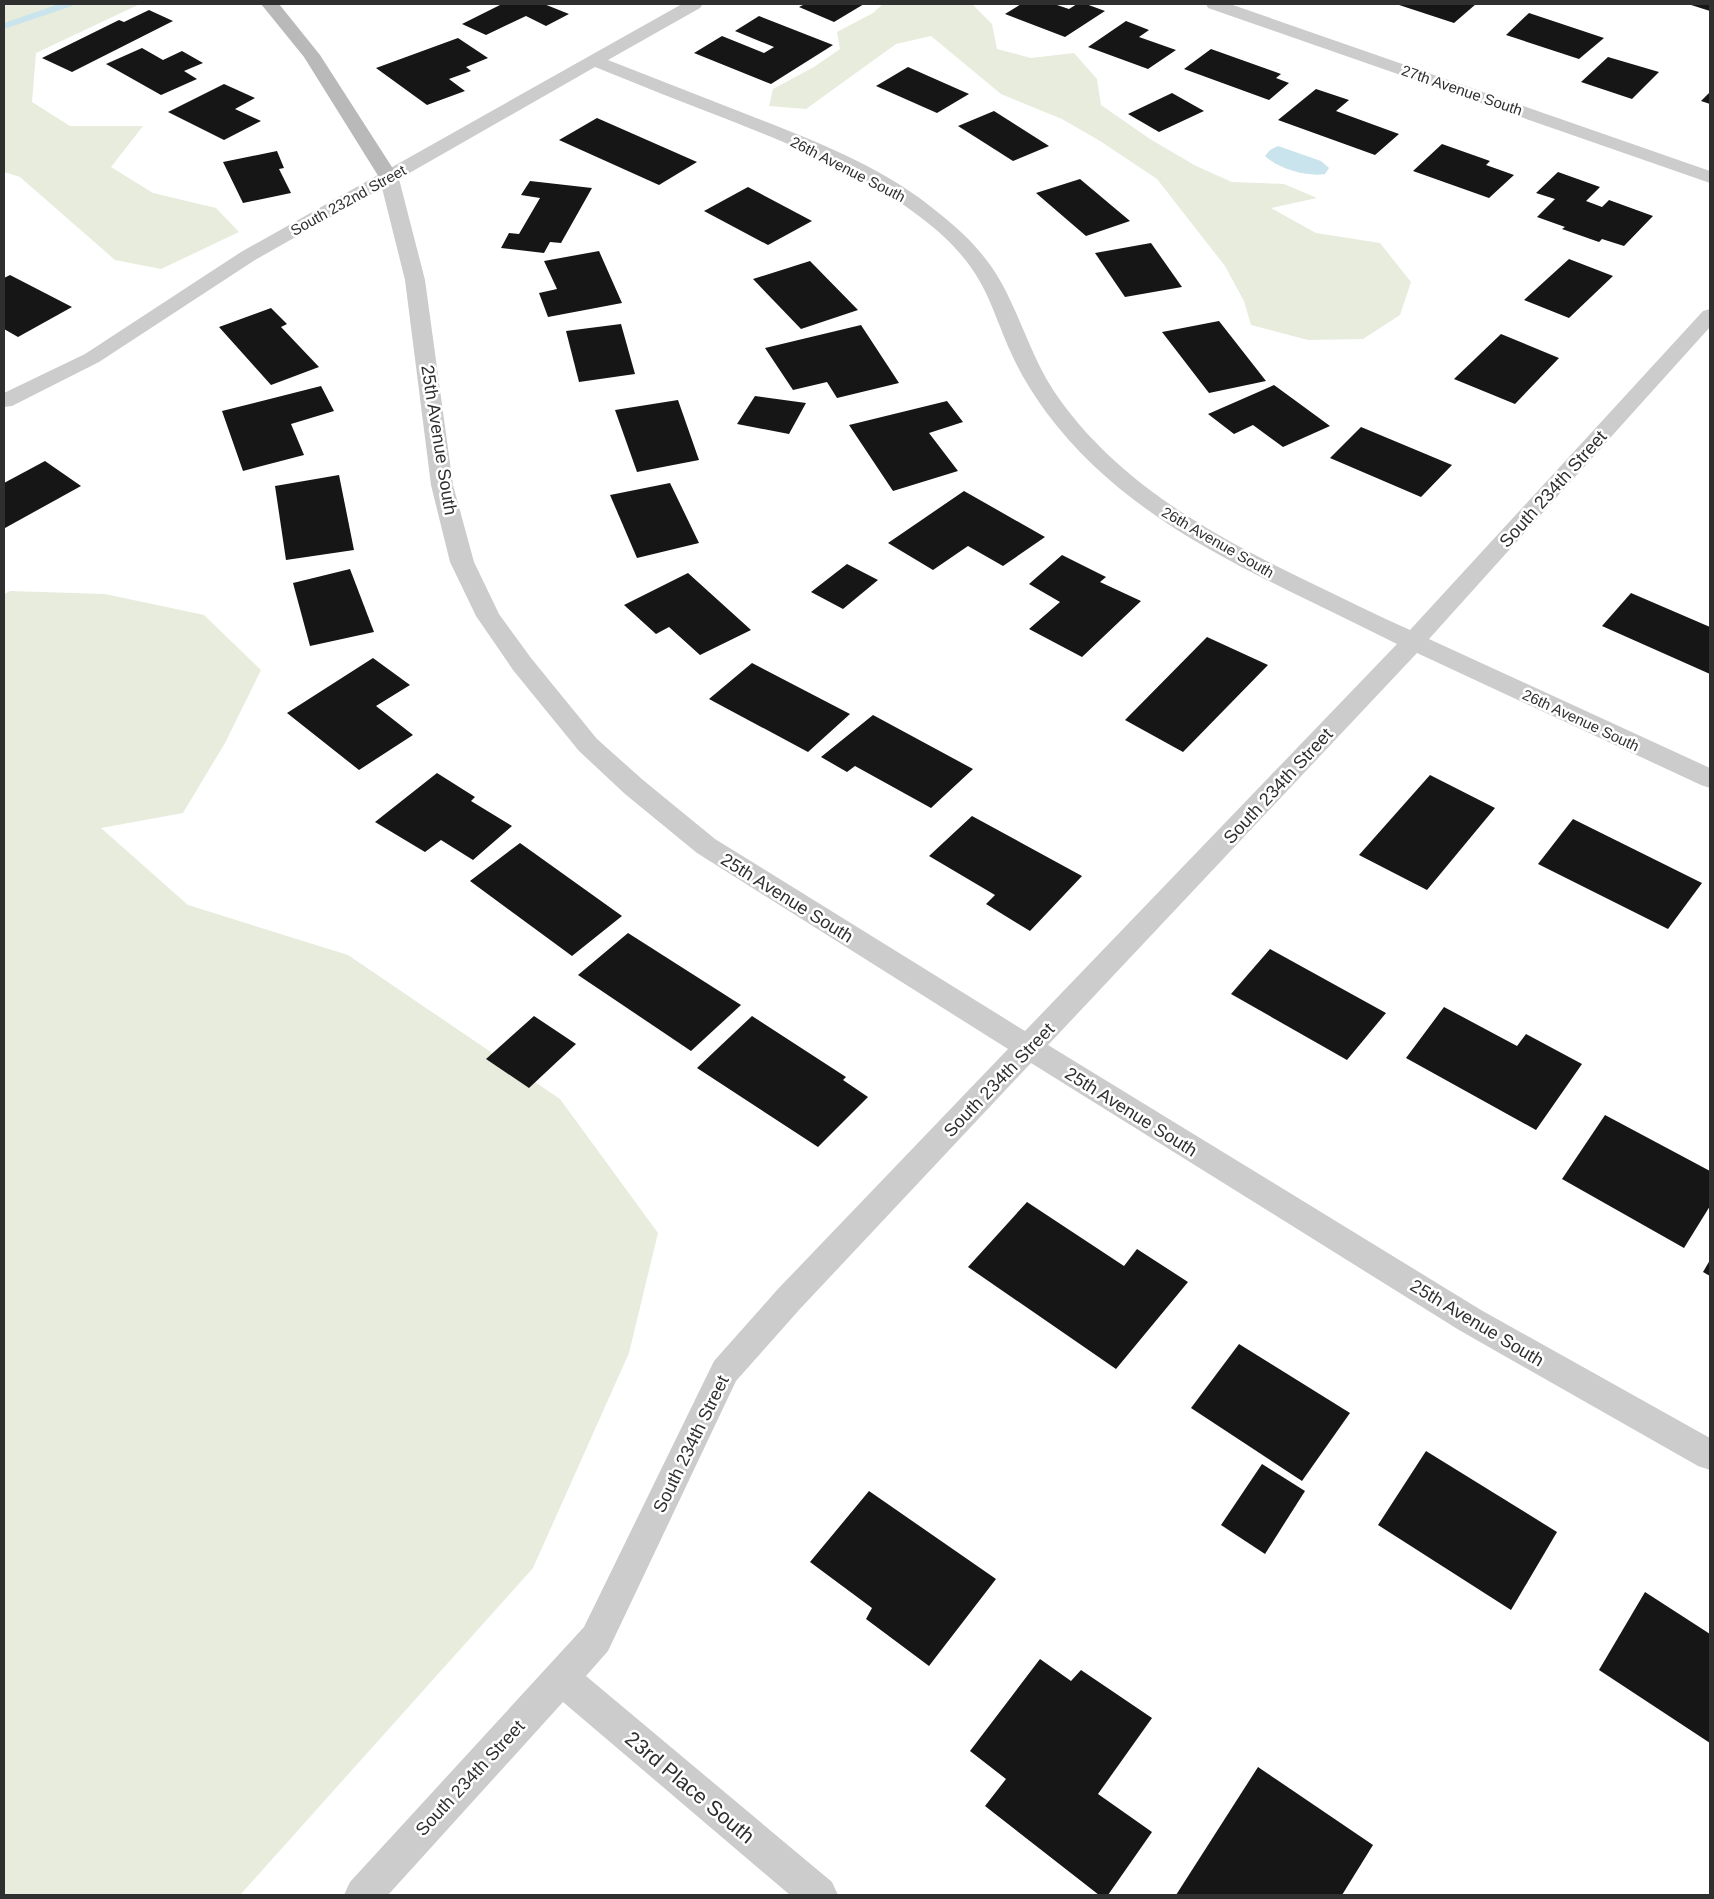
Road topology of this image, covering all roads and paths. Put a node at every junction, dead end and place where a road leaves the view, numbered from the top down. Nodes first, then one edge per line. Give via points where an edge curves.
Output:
1 (270, 4) edge
2 (694, 4) edge
3 (1214, 4) edge
4 (593, 60) junction
5 (1710, 177) edge
6 (389, 178) junction
7 (1710, 315) edge
8 (4, 401) edge
9 (1414, 641) junction
10 (1710, 779) edge
11 (1029, 1049) junction
12 (1710, 1455) edge
13 (562, 1678) junction
14 (363, 1895) edge
15 (819, 1895) edge

1 - 6 street, 25th Avenue South via 311,55
2 - 4 street, South 232nd Street
3 - 5 street, 27th Avenue South
4 - 6 street, South 232nd Street
4 - 9 street, 26th Avenue South via 770,130 854,168 915,204 957,238 981,267 999,298 1028,365 1052,404 1089,449 1123,480 1192,531
6 - 8 street, South 232nd Street via 248,256 92,358
6 - 11 street, 25th Avenue South via 415,280 442,485 462,562 488,616 522,664 588,744 706,846
7 - 9 street, South 234th Street
9 - 10 street, 26th Avenue South
9 - 11 street, South 234th Street
11 - 12 street, 25th Avenue South via 1470,1320
11 - 13 street, South 234th Street via 788,1300 725,1371 596,1639
13 - 14 street, South 234th Street
13 - 15 street, 23rd Place South

